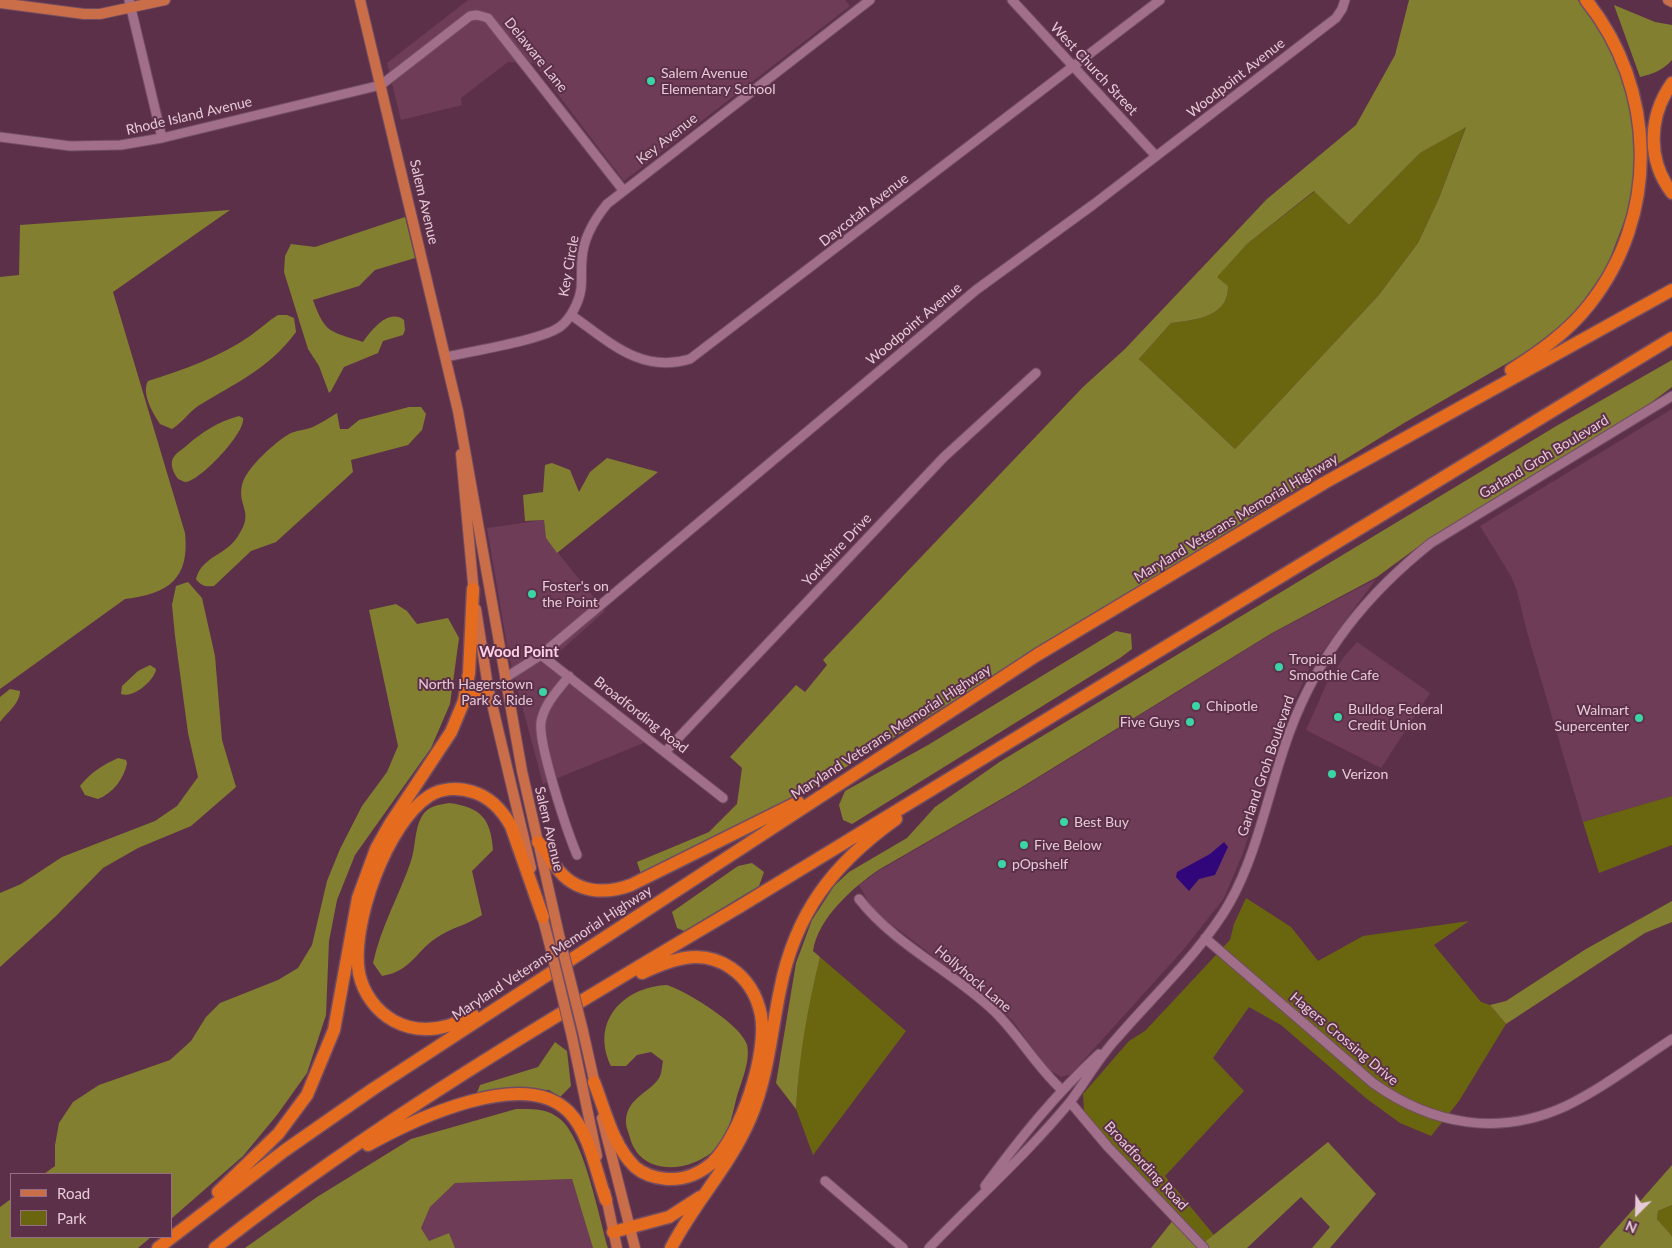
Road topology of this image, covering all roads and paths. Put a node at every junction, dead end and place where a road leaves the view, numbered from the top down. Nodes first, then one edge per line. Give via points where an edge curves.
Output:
1 (165, 0) edge
2 (360, 0) edge
3 (870, 0) edge
4 (1012, 0) edge
5 (1160, 0) edge
6 (1346, 0) edge
7 (1586, 0) edge
8 (1668, 0) edge
9 (1672, 2) edge
10 (0, 3) edge
11 (130, 4) edge
12 (1073, 67) junction
13 (1672, 83) edge
14 (381, 85) junction
15 (0, 138) edge
16 (162, 138) junction
17 (1156, 156) junction
18 (623, 190) junction
19 (1672, 193) edge
20 (1672, 290) edge
21 (571, 315) junction
22 (1672, 340) edge
23 (446, 357) junction
24 (1036, 373) dead end
25 (1672, 396) edge
26 (458, 411) junction
27 (1439, 418) junction
28 (473, 589) junction
29 (541, 655) junction
30 (570, 676) junction
31 (504, 678) junction
32 (488, 687) junction
33 (464, 701) junction
34 (665, 752) junction
35 (988, 754) junction
36 (865, 767) junction
37 (723, 798) dead end
38 (538, 842) junction
39 (577, 855) dead end
40 (859, 899) dead end
41 (543, 917) junction
42 (1205, 938) junction
43 (543, 977) junction
44 (583, 1000) junction
45 (1672, 1038) edge
46 (1114, 1040) junction
47 (1091, 1061) junction
48 (594, 1082) junction
49 (1061, 1090) junction
50 (1070, 1102) junction
51 (1020, 1138) junction
52 (825, 1181) dead end
53 (303, 1182) junction
54 (709, 1190) junction
55 (606, 1200) junction
56 (974, 1200) junction
57 (630, 1228) junction
58 (613, 1232) junction
59 (172, 1236) edge
60 (172, 1236) edge
61 (170, 1238) edge
62 (158, 1248) edge
63 (216, 1248) edge
64 (617, 1248) edge
65 (635, 1248) edge
66 (671, 1248) edge
67 (903, 1248) edge
68 (929, 1248) edge
69 (1204, 1248) edge

1 - 11 main road
2 - 14 main road, Salem Avenue
3 - 18 street, Key Avenue
4 - 12 street, West Church Street
5 - 12 street, Daycotah Avenue
6 - 17 street, Woodpoint Avenue via 1336,18
7 - 27 highway via 1620,53 1639,119 1642,140 1640,182 1629,234 1602,288 1573,323 1534,355
8 - 9 main road
10 - 11 main road via 84,14
11 - 16 street
12 - 17 street, West Church Street
12 - 21 street, Daycotah Avenue via 690,359 666,364 640,360
13 - 19 highway via 1664,95 1653,132 1657,167
14 - 16 street, Rhode Island Avenue
14 - 18 street, Delaware Lane via 470,16 477,14 488,18
14 - 23 main road, Salem Avenue
15 - 16 street, Rhode Island Avenue via 93,147
17 - 29 street, Woodpoint Avenue via 976,290
18 - 21 street, Key Circle via 607,204 591,227 582,257 581,290
20 - 27 highway, Maryland Veterans Memorial Highway
21 - 23 street, Key Circle via 552,332
22 - 35 highway via 1634,360
23 - 26 main road, Salem Avenue
24 - 34 street, Yorkshire Drive via 944,457
25 - 42 street, Garland Groh Boulevard via 1431,543 1396,571 1359,611 1337,641 1301,703 1242,877 1230,902
26 - 28 main road, Salem Avenue
26 - 31 main road, Salem Avenue
27 - 36 highway, Maryland Veterans Memorial Highway via 1137,594
28 - 32 main road, Salem Avenue
28 - 33 highway via 470,674
29 - 30 street, Broadfording Road
29 - 31 street, Woodpoint Avenue
30 - 34 street, Broadfording Road
30 - 39 street via 547,706 541,730 568,833
31 - 32 main road
31 - 38 main road, Salem Avenue
32 - 33 highway
32 - 41 main road, Salem Avenue
33 - 59 highway via 451,732 390,824 364,876 352,921 334,1030 307,1095 278,1134
34 - 37 street, Broadfording Road
35 - 44 highway
35 - 54 highway via 864,844 831,875 818,894 794,937 785,964 769,1059 758,1100 740,1140
36 - 38 highway via 620,889 597,891 576,884 556,867 547,850
36 - 43 highway, Maryland Veterans Memorial Highway
38 - 48 main road, Salem Avenue, bridge
40 - 49 street, Hollyhock Lane via 880,921 993,1010
41 - 43 highway via 505,815 478,793 443,790 431,795 412,811 386,855 368,900 358,959 362,985 374,1006 396,1022 424,1029 462,1021
41 - 55 main road, Salem Avenue, bridge
42 - 45 street, Hagers Crossing Drive via 1373,1084 1417,1110 1445,1119 1498,1124 1546,1114 1587,1094
42 - 46 street, Garland Groh Boulevard
43 - 60 highway, Maryland Veterans Memorial Highway via 284,1151
44 - 48 highway via 679,957 693,956 722,962 745,980 761,1016 757,1060 741,1114 720,1153 695,1174 660,1178 637,1168 619,1145
44 - 53 highway via 391,1121
46 - 47 street, Garland Groh Boulevard
46 - 50 street, Garland Groh Boulevard
47 - 49 street, Garland Groh Boulevard
47 - 50 street
48 - 57 main road, Salem Avenue
49 - 51 street, Garland Groh Boulevard
50 - 51 street
50 - 56 street, Garland Groh Boulevard via 1006,1172
50 - 69 street, Broadfording Road
51 - 56 street, Garland Groh Boulevard
52 - 67 street
53 - 55 highway via 402,1126 435,1112 498,1097 533,1095 558,1104 576,1121
53 - 63 highway
54 - 57 highway via 669,1217
54 - 66 highway
55 - 58 main road, Salem Avenue
56 - 68 street, Garland Groh Boulevard
57 - 58 highway
57 - 65 main road, Salem Avenue
58 - 64 main road, Salem Avenue
61 - 62 highway, Maryland Veterans Memorial Highway

